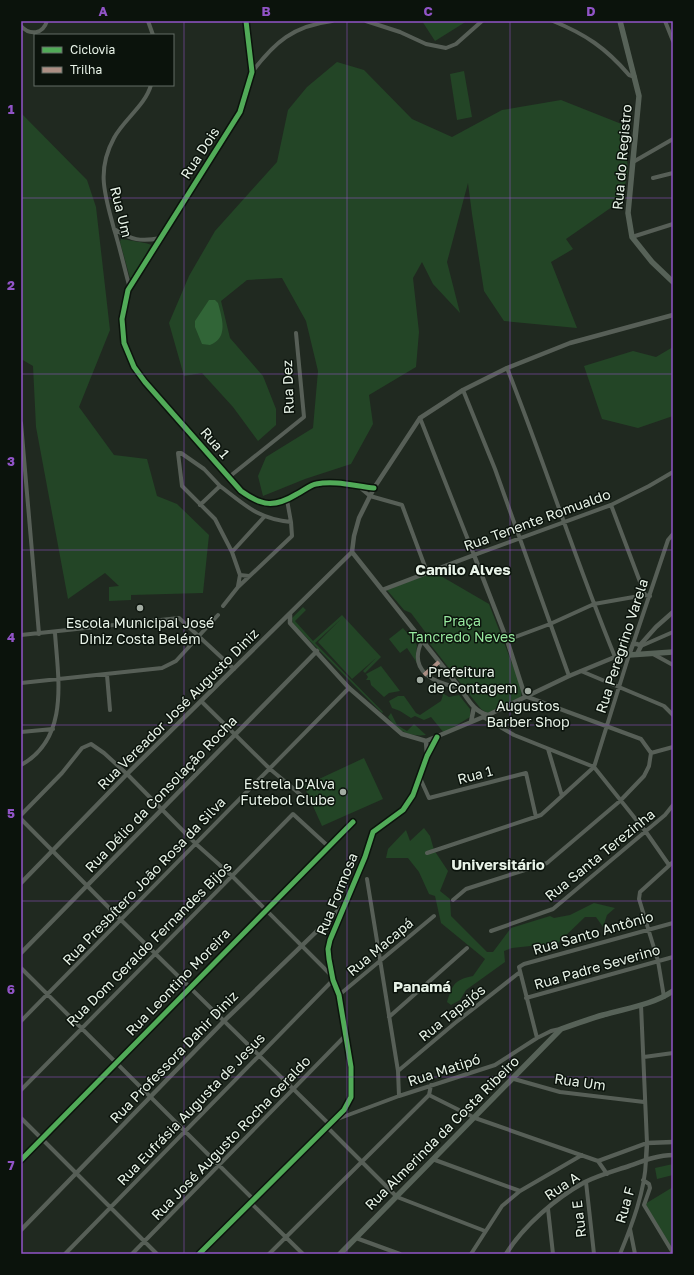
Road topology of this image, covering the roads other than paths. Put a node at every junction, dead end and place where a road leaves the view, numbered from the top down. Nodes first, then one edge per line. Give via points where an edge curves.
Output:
1 (47, 21) edge
2 (148, 21) edge
3 (246, 21) edge
4 (332, 21) edge
5 (366, 21) edge
6 (480, 21) edge
7 (553, 21) edge
8 (620, 21) edge
9 (665, 21) edge
10 (21, 26) edge
11 (153, 34) edge
12 (673, 41) edge
13 (252, 72) junction
14 (636, 77) junction
15 (150, 86) edge
16 (673, 139) edge
17 (633, 162) junction
18 (673, 173) edge
19 (653, 178) dead end
20 (673, 224) edge
21 (114, 229) junction
22 (632, 236) junction
23 (161, 238) junction
24 (673, 282) edge
25 (129, 286) junction
26 (673, 315) edge
27 (296, 333) dead end
28 (507, 368) junction
29 (463, 390) junction
30 (420, 418) junction
31 (21, 423) edge
32 (673, 472) edge
33 (229, 477) junction
34 (220, 486) junction
35 (358, 486) junction
36 (374, 488) junction
37 (370, 496) junction
38 (286, 500) junction
39 (200, 505) junction
40 (611, 505) junction
41 (264, 517) junction
42 (564, 521) junction
43 (291, 522) junction
44 (673, 534) edge
45 (519, 539) junction
46 (232, 552) junction
47 (352, 552) junction
48 (474, 555) junction
49 (427, 572) junction
50 (240, 574) junction
51 (249, 576) junction
52 (238, 587) junction
53 (382, 590) junction
54 (645, 595) junction
55 (650, 596) junction
56 (594, 604) junction
57 (223, 606) dead end
58 (673, 612) edge
59 (290, 614) junction
60 (218, 615) dead end
61 (550, 624) junction
62 (673, 632) edge
63 (55, 633) junction
64 (39, 634) junction
65 (21, 635) edge
66 (200, 637) junction
67 (636, 637) junction
68 (506, 640) junction
69 (422, 641) junction
70 (633, 646) junction
71 (640, 647) junction
72 (317, 650) junction
73 (673, 652) edge
74 (653, 654) junction
75 (629, 655) junction
76 (615, 657) junction
77 (673, 664) edge
78 (234, 669) junction
79 (581, 671) junction
80 (107, 675) junction
81 (570, 676) junction
82 (58, 680) junction
83 (21, 683) edge
84 (619, 687) junction
85 (349, 688) junction
86 (460, 688) junction
87 (525, 696) junction
88 (201, 701) junction
89 (474, 707) junction
90 (110, 710) dead end
91 (673, 715) edge
92 (485, 716) junction
93 (471, 722) junction
94 (607, 726) junction
95 (53, 729) junction
96 (21, 732) edge
97 (234, 734) junction
98 (437, 737) junction
99 (426, 740) junction
100 (673, 747) edge
101 (548, 749) junction
102 (651, 753) junction
103 (427, 756) junction
104 (21, 764) edge
105 (594, 767) junction
106 (270, 768) junction
107 (127, 774) junction
108 (420, 778) junction
109 (301, 795) dead end
110 (562, 796) junction
111 (620, 801) junction
112 (673, 805) edge
113 (163, 809) junction
114 (21, 815) edge
115 (536, 817) junction
116 (21, 819) edge
117 (353, 822) dead end
118 (646, 832) junction
119 (196, 844) junction
120 (329, 847) junction
121 (53, 851) junction
122 (427, 853) dead end
123 (673, 862) edge
124 (669, 865) junction
125 (232, 876) junction
126 (367, 879) dead end
127 (21, 883) edge
128 (87, 885) junction
129 (453, 900) dead end
130 (346, 903) junction
131 (265, 911) junction
132 (434, 916) dead end
133 (121, 920) junction
134 (673, 923) edge
135 (649, 929) junction
136 (491, 931) dead end
137 (300, 945) junction
138 (467, 948) dead end
139 (156, 952) junction
140 (21, 953) edge
141 (673, 957) edge
142 (658, 961) junction
143 (379, 962) junction
144 (21, 968) edge
145 (520, 972) junction
146 (332, 978) junction
147 (190, 986) junction
148 (673, 991) edge
149 (47, 995) junction
150 (339, 995) junction
151 (664, 997) junction
152 (526, 998) junction
153 (641, 1005) junction
154 (389, 1017) junction
155 (21, 1021) edge
156 (224, 1021) junction
157 (81, 1029) junction
158 (561, 1029) junction
159 (345, 1036) junction
160 (537, 1038) junction
161 (673, 1053) edge
162 (259, 1056) junction
163 (644, 1057) junction
164 (116, 1063) junction
165 (398, 1071) junction
166 (514, 1079) junction
167 (431, 1085) junction
168 (294, 1089) junction
169 (21, 1090) edge
170 (429, 1095) junction
171 (151, 1096) junction
172 (399, 1096) junction
173 (644, 1102) junction
174 (21, 1118) edge
175 (475, 1118) junction
176 (327, 1124) junction
177 (185, 1130) junction
178 (41, 1139) junction
179 (673, 1142) edge
180 (647, 1143) junction
181 (582, 1155) junction
182 (673, 1155) edge
183 (21, 1160) edge
184 (435, 1160) junction
185 (646, 1160) junction
186 (598, 1161) junction
187 (361, 1162) junction
188 (219, 1164) junction
189 (76, 1173) junction
190 (607, 1174) junction
191 (643, 1180) junction
192 (586, 1182) junction
193 (520, 1191) junction
194 (397, 1197) junction
195 (253, 1202) junction
196 (110, 1208) junction
197 (548, 1209) junction
198 (630, 1229) junction
199 (21, 1230) edge
200 (485, 1231) junction
201 (286, 1237) junction
202 (356, 1238) junction
203 (145, 1240) junction
204 (507, 1253) edge
205 (673, 1253) edge
206 (65, 1254) edge
207 (132, 1254) edge
208 (158, 1254) edge
209 (199, 1254) edge
210 (269, 1254) edge
211 (303, 1254) edge
212 (340, 1254) edge
213 (400, 1254) edge
214 (471, 1254) edge
215 (553, 1254) edge
216 (594, 1254) edge
217 (620, 1254) edge
218 (635, 1254) edge

1 - 10 street via 45,27 37,32 28,32
2 - 11 street
3 - 13 street, Rua Dois
4 - 13 street via 298,29 282,39
5 - 6 street via 426,44 446,48 456,44
7 - 14 street via 580,32 601,46 629,75
8 - 14 main road, Rua do Registro
9 - 12 street
13 - 23 street, Rua Dois via 240,112
14 - 17 main road, Rua do Registro via 639,96
15 - 21 street, Rua Um via 142,102 115,136 103,168 103,185
16 - 17 street
17 - 22 main road, Rua do Registro via 628,213
18 - 19 street
20 - 22 street
21 - 23 street via 128,238 144,241
21 - 25 street, Rua Um
22 - 24 main road, Rua do Registro via 652,262
23 - 25 street, Rua Dois
25 - 33 street, Rua 1 via 123,307 122,331 126,352 134,367
26 - 28 street via 570,343
27 - 33 street, Rua Dez via 304,417
28 - 29 street
28 - 42 street
29 - 30 street
29 - 45 street via 495,469
30 - 36 street
30 - 48 street
31 - 64 street
32 - 40 street, Rua Tenente Romualdo
33 - 38 street, Rua 1 via 241,491 254,500 266,504
34 - 39 street
34 - 39 street via 197,464 182,453 178,453 182,486
34 - 41 street
35 - 36 street, Rua 1
35 - 37 street
35 - 38 street, Rua 1 via 342,483 314,484
36 - 37 street
37 - 47 street via 359,518
37 - 49 street via 402,506
38 - 43 street
39 - 46 street via 215,519
40 - 42 street, Rua Tenente Romualdo
40 - 54 street
41 - 43 street via 274,521
41 - 46 street
42 - 45 street, Rua Tenente Romualdo
42 - 56 street
43 - 51 street via 292,536
44 - 55 street, Rua Peregrino Varela via 668,540
45 - 48 street, Rua Tenente Romualdo
45 - 61 street
46 - 50 street
47 - 53 street
47 - 59 street, Rua Vereador José Augusto Diniz
48 - 49 street, Rua Tenente Romualdo
48 - 68 street
49 - 53 street, Rua Tenente Romualdo
50 - 51 street
50 - 52 street
51 - 52 street
52 - 57 street
53 - 69 street
54 - 55 street
54 - 56 street
55 - 67 street, Rua Peregrino Varela
56 - 61 street
56 - 76 street
58 - 71 street
59 - 72 street via 290,623
59 - 78 street, Rua Vereador José Augusto Diniz
60 - 66 street
61 - 68 street
61 - 81 street
62 - 71 street
63 - 64 street
63 - 66 street via 179,618
63 - 82 street
64 - 65 street
66 - 78 street
66 - 80 street via 176,661 162,668
67 - 70 street, Rua Peregrino Varela
67 - 71 street
68 - 87 street
69 - 86 street
69 - 86 street via 418,649 418,658 425,674 438,682
70 - 71 street
70 - 75 street, Rua Peregrino Varela
71 - 74 main road
71 - 75 main road
72 - 85 street
72 - 97 street, Rua Délio da Consolação Rocha
73 - 74 main road
74 - 77 street
75 - 76 street
75 - 84 street, Rua Peregrino Varela
76 - 79 street
78 - 88 street, Rua Vereador José Augusto Diniz
79 - 81 street
79 - 84 street
80 - 82 street
80 - 90 street
81 - 87 street
82 - 83 street
82 - 95 street via 59,703
84 - 91 street via 664,706
84 - 94 street, Rua Peregrino Varela
85 - 99 street via 402,734
85 - 106 street, Rua Presbítero João Rosa da Silva
86 - 89 street
87 - 92 street
87 - 94 street
88 - 97 street
88 - 107 street, Rua Vereador José Augusto Diniz
89 - 92 street
89 - 93 street
92 - 93 street
92 - 101 street via 514,736
93 - 98 street
94 - 102 street via 641,739
94 - 105 street, Rua Peregrino Varela
95 - 96 street
95 - 104 street via 31,759
97 - 106 street
97 - 113 street, Rua Délio da Consolação Rocha
98 - 99 street
98 - 103 street, Rua Formosa
99 - 103 street, Rua Formosa
100 - 102 street
101 - 105 street
101 - 110 street
102 - 111 street via 644,776
103 - 108 street, Rua Formosa
105 - 110 street
105 - 111 street
106 - 109 street
106 - 119 street, Rua Presbítero João Rosa da Silva
107 - 113 street
107 - 114 street via 91,744 82,748 62,773
107 - 121 street, Rua Vereador José Augusto Diniz
108 - 115 street, Rua 1 via 429,798 526,773
108 - 130 street, Rua Formosa via 403,810 373,832 366,857
110 - 115 street
111 - 118 street
111 - 129 street via 546,863 466,889
112 - 118 street, Rua Santa Terezinha
113 - 119 street
113 - 128 street, Rua Délio da Consolação Rocha
115 - 122 street
116 - 121 street
117 - 120 street, Rua Leontino Moreira
118 - 124 street
118 - 136 street, Rua Santa Terezinha via 553,909
119 - 125 street
119 - 133 street, Rua Presbítero João Rosa da Silva
120 - 125 street, Rua Dom Geraldo Fernandes Bijos via 293,814
120 - 131 street, Rua Leontino Moreira
121 - 127 street, Rua Vereador José Augusto Diniz
121 - 128 street
123 - 124 street
124 - 135 street via 640,892
125 - 131 street
125 - 139 street, Rua Dom Geraldo Fernandes Bijos
126 - 143 street
128 - 133 street
128 - 140 street, Rua Délio da Consolação Rocha
130 - 137 street, Rua Professora Dahir Diniz
130 - 146 street, Rua Formosa via 328,949
131 - 137 street
131 - 147 street, Rua Leontino Moreira
132 - 143 street, Rua Macapá
133 - 139 street
133 - 149 street, Rua Presbítero João Rosa da Silva
134 - 135 street, Rua Santo Antônio
135 - 142 street
135 - 145 street, Rua Santo Antônio via 524,964 519,967
137 - 146 street
137 - 156 street, Rua Professora Dahir Diniz
138 - 154 street
139 - 147 street
139 - 157 street, Rua Dom Geraldo Fernandes Bijos
141 - 142 street, Rua Padre Severino
142 - 151 street
142 - 152 street, Rua Padre Severino
143 - 150 street, Rua Macapá
143 - 154 street
144 - 149 street
145 - 152 street
145 - 165 street, Rua Tapajós
146 - 150 street, Rua Formosa
146 - 162 street, Rua Eufrásia Augusta de Jesus
147 - 156 street
147 - 164 street, Rua Leontino Moreira
148 - 151 main road
149 - 155 street, Rua Presbítero João Rosa da Silva
149 - 157 street
150 - 159 street, Rua Formosa
151 - 153 main road
152 - 160 street
153 - 158 main road
153 - 163 street
154 - 165 street
156 - 162 street
156 - 171 street, Rua Professora Dahir Diniz
157 - 164 street
157 - 169 street, Rua Dom Geraldo Fernandes Bijos
158 - 160 street, Rua Matipó
158 - 166 main road, Rua Almerinda da Costa Ribeiro
159 - 168 street, Rua José Augusto Rocha Geraldo
159 - 176 street, Rua Formosa via 351,1067 351,1097 344,1110
160 - 167 street, Rua Matipó via 495,1066
161 - 163 street
162 - 168 street
162 - 177 street, Rua Eufrásia Augusta de Jesus
163 - 173 street
164 - 171 street
164 - 178 street, Rua Leontino Moreira
165 - 172 street
166 - 173 street, Rua Um via 560,1092
166 - 175 main road, Rua Almerinda da Costa Ribeiro
167 - 170 street
167 - 172 street, Rua Matipó
168 - 176 street
168 - 188 street, Rua José Augusto Rocha Geraldo
170 - 175 street
170 - 187 street
171 - 177 street
171 - 189 street, Rua Professora Dahir Diniz
172 - 176 street, Rua Matipó
173 - 180 street
174 - 178 street
175 - 181 street
175 - 184 main road, Rua Almerinda da Costa Ribeiro
176 - 187 street
176 - 195 street, Rua Formosa
177 - 188 street
177 - 196 street, Rua Eufrásia Augusta de Jesus
178 - 183 street, Rua Leontino Moreira
178 - 189 street
179 - 180 street
180 - 185 street
180 - 186 street
181 - 186 street
181 - 193 street
182 - 185 street, Rua A
184 - 193 street
184 - 194 main road, Rua Almerinda da Costa Ribeiro
185 - 190 street, Rua A
185 - 191 street, Rua F
186 - 190 street
187 - 194 street
187 - 201 street
188 - 195 street
188 - 203 street, Rua José Augusto Rocha Geraldo
189 - 196 street
189 - 199 street, Rua Professora Dahir Diniz
190 - 192 street, Rua A
191 - 198 street, Rua F
191 - 205 street via 650,1188 644,1205
192 - 197 street, Rua A
192 - 216 street, Rua E
193 - 200 street via 502,1206
194 - 200 street
194 - 202 main road, Rua Almerinda da Costa Ribeiro
195 - 201 street
195 - 209 street, Rua Formosa
196 - 203 street
196 - 206 street, Rua Eufrásia Augusta de Jesus
197 - 204 street, Rua A via 524,1230
197 - 215 street
198 - 217 street, Rua F
198 - 218 street
200 - 214 street
201 - 210 street
201 - 211 street
202 - 212 main road, Rua Almerinda da Costa Ribeiro
202 - 213 street
203 - 207 street, Rua José Augusto Rocha Geraldo
203 - 208 street

